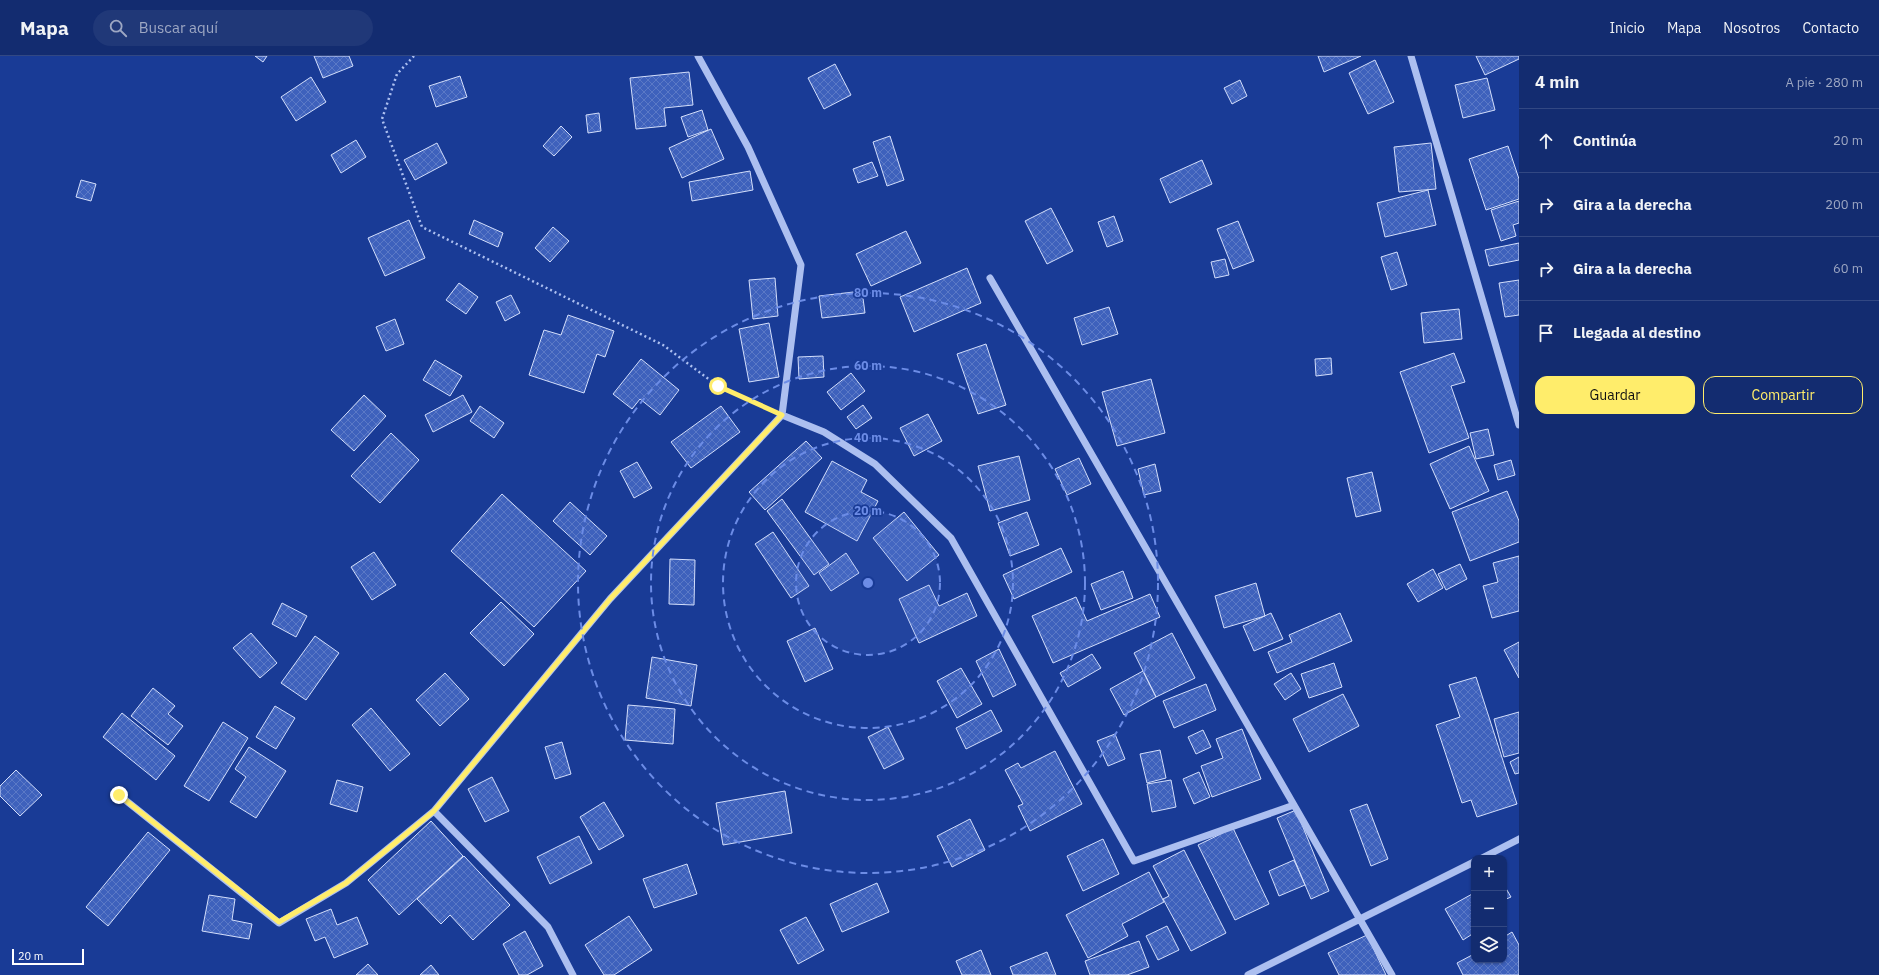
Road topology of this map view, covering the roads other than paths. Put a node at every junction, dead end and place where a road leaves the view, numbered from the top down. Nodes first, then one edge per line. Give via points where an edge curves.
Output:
1 (698, 56) edge
2 (1411, 56) edge
3 (990, 278) dead end
4 (782, 415) junction
5 (1519, 425) edge
6 (119, 795) dead end
7 (1294, 805) junction
8 (434, 811) junction
9 (1519, 839) edge
10 (1488, 855) edge
11 (1471, 864) edge
12 (1360, 919) junction
13 (573, 975) edge
14 (1248, 975) edge
15 (1392, 975) edge

1 - 4 street via 748,147 801,265
2 - 5 street
3 - 7 street
4 - 7 street via 824,432 875,464 951,538 1134,861
4 - 8 street via 610,599
6 - 8 street via 279,922 346,883
7 - 12 street
8 - 13 street via 548,927
9 - 10 street
11 - 12 street
12 - 14 street
12 - 15 street

